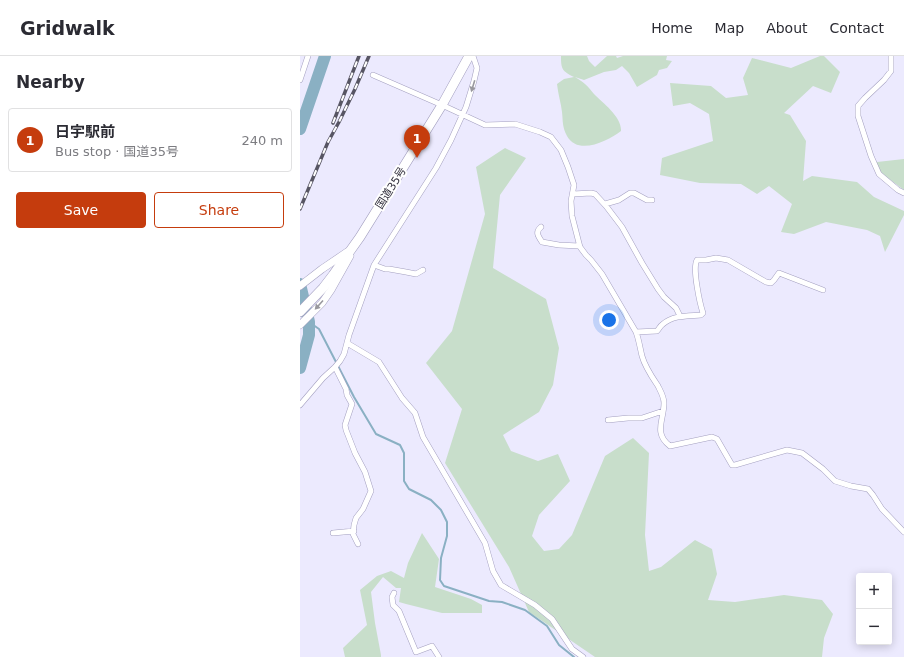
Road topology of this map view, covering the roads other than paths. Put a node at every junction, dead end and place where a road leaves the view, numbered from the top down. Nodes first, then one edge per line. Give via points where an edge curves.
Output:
1 (308, 56) edge
2 (469, 56) edge
3 (474, 56) edge
4 (891, 56) edge
5 (373, 75) dead end
6 (300, 80) edge
7 (442, 105) junction
8 (462, 115) junction
9 (904, 193) edge
10 (572, 194) junction
11 (652, 200) dead end
12 (605, 204) junction
13 (542, 227) dead end
14 (360, 237) junction
15 (579, 246) junction
16 (351, 250) junction
17 (374, 266) junction
18 (424, 270) dead end
19 (300, 286) edge
20 (823, 290) dead end
21 (300, 312) edge
22 (680, 316) junction
23 (300, 324) edge
24 (636, 332) junction
25 (347, 343) junction
26 (335, 367) junction
27 (300, 405) edge
28 (663, 411) junction
29 (608, 420) dead end
30 (903, 529) edge
31 (354, 531) junction
32 (333, 533) dead end
33 (358, 544) dead end
34 (394, 593) dead end
35 (439, 657) edge
36 (583, 657) edge

1 - 6 street
2 - 7 highway, 国道35号
3 -> 8 street via 477,68
4 - 9 street via 891,71 858,106 858,116 879,174
5 - 7 street
7 - 8 street
7 - 14 highway, 国道35号
8 - 10 street via 485,125 515,124 551,137 568,167 574,185
8 - 17 street via 436,168
10 - 12 street via 595,194
10 - 15 street via 572,216
11 - 12 street via 630,193
12 - 22 street via 622,227 664,297 676,308
13 - 15 street via 538,236 542,242
14 - 16 highway, 国道35号
14 -> 23 street via 336,284 322,303
15 - 24 street via 602,274
16 - 19 street
16 - 21 highway, 国道35号 via 323,288
17 - 18 street via 416,274
17 - 25 street
20 - 22 street via 779,273 771,283 766,282 728,260 697,260 697,288 704,313
22 - 24 street via 667,320 657,331
24 - 28 street via 642,358 662,393
25 - 26 street via 344,354
25 - 36 street via 379,362 415,413 423,437 485,542 493,571 501,585 535,605 552,619 572,649
26 - 27 street
26 - 31 street via 352,404 345,425 346,430 371,491 356,518
28 - 29 street via 642,418
28 - 30 street via 660,426 665,442 670,446 712,437 717,439 732,465 787,450 802,453 835,481 868,489 882,509
31 - 32 street
31 - 33 street
34 - 35 street via 393,605 399,611 416,652 432,646

